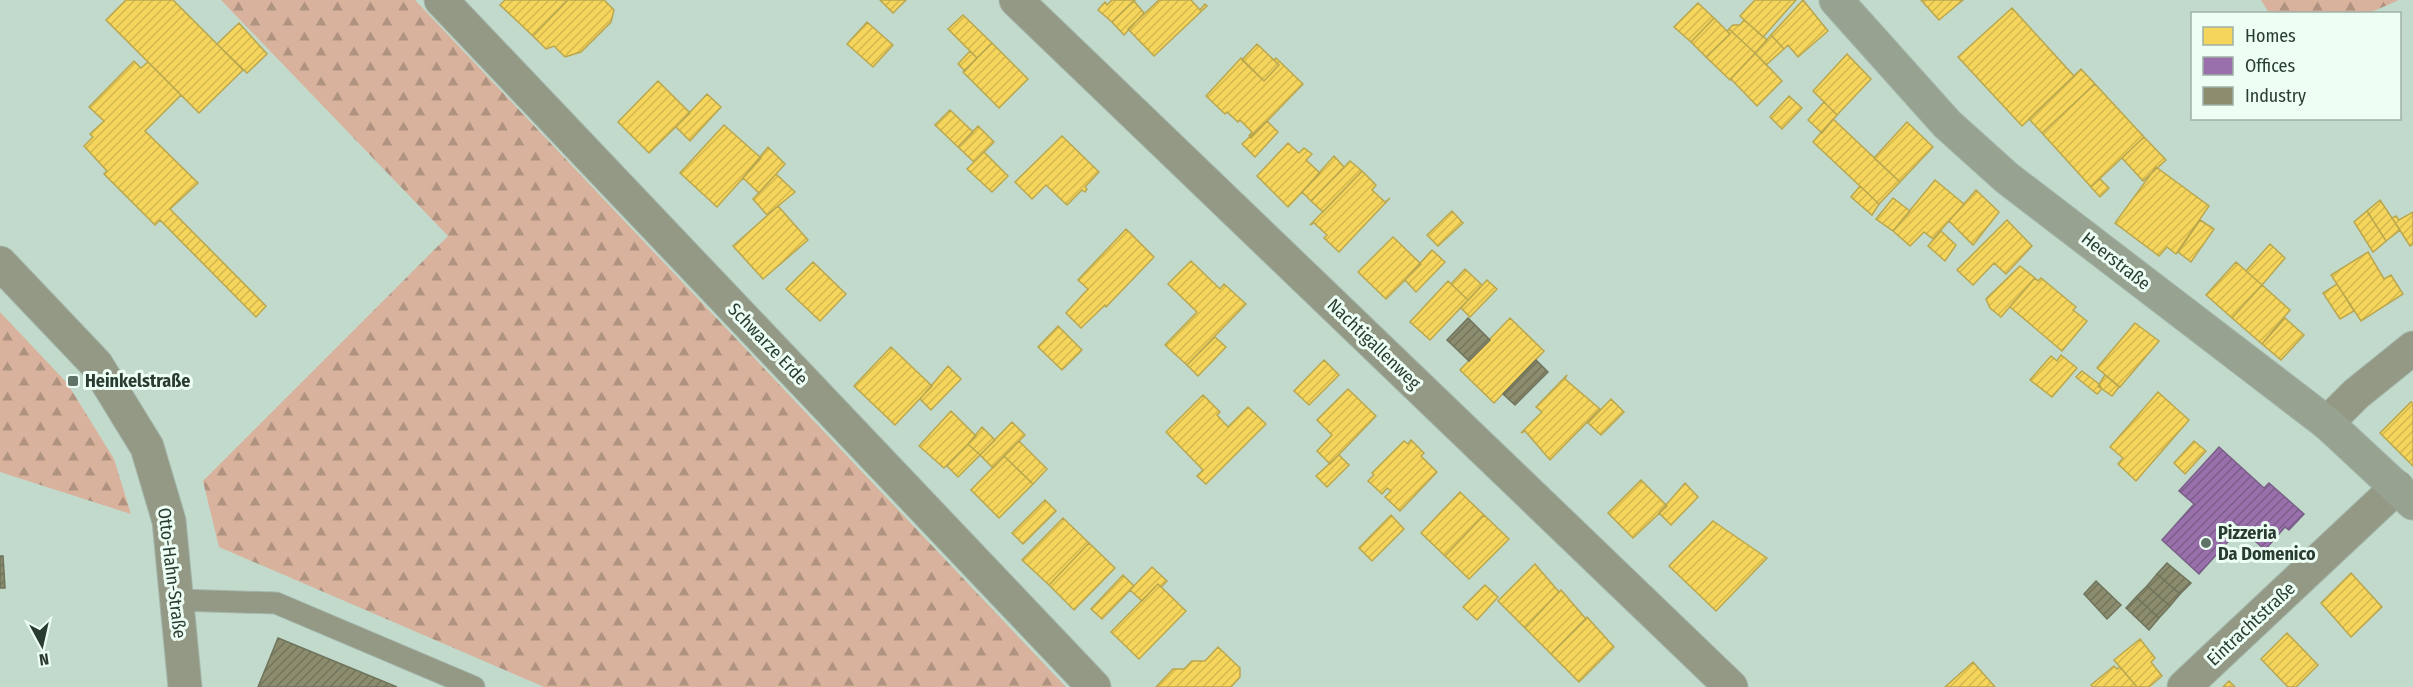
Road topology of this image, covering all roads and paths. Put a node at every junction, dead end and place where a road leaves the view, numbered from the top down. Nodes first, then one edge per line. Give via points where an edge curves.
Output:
1 (441, 0) edge
2 (1016, 0) edge
3 (1836, 0) edge
4 (0, 263) edge
5 (2413, 348) edge
6 (2327, 423) junction
7 (2405, 495) edge
8 (178, 600) junction
9 (185, 687) edge
10 (474, 687) edge
11 (1094, 687) edge
12 (1731, 687) edge
13 (2184, 687) edge

1 - 11 street, Schwarze Erde
2 - 12 street, Nachtigallenweg
3 - 6 main road, Heerstraße via 1947,124 2007,178
4 - 8 street, Otto-Hahn-Straße via 96,364 147,447 169,521
5 - 6 street
6 - 7 main road, Heerstraße
7 - 13 street, Eintrachtstraße
8 - 9 street, Otto-Hahn-Straße
8 - 10 lane via 276,603

